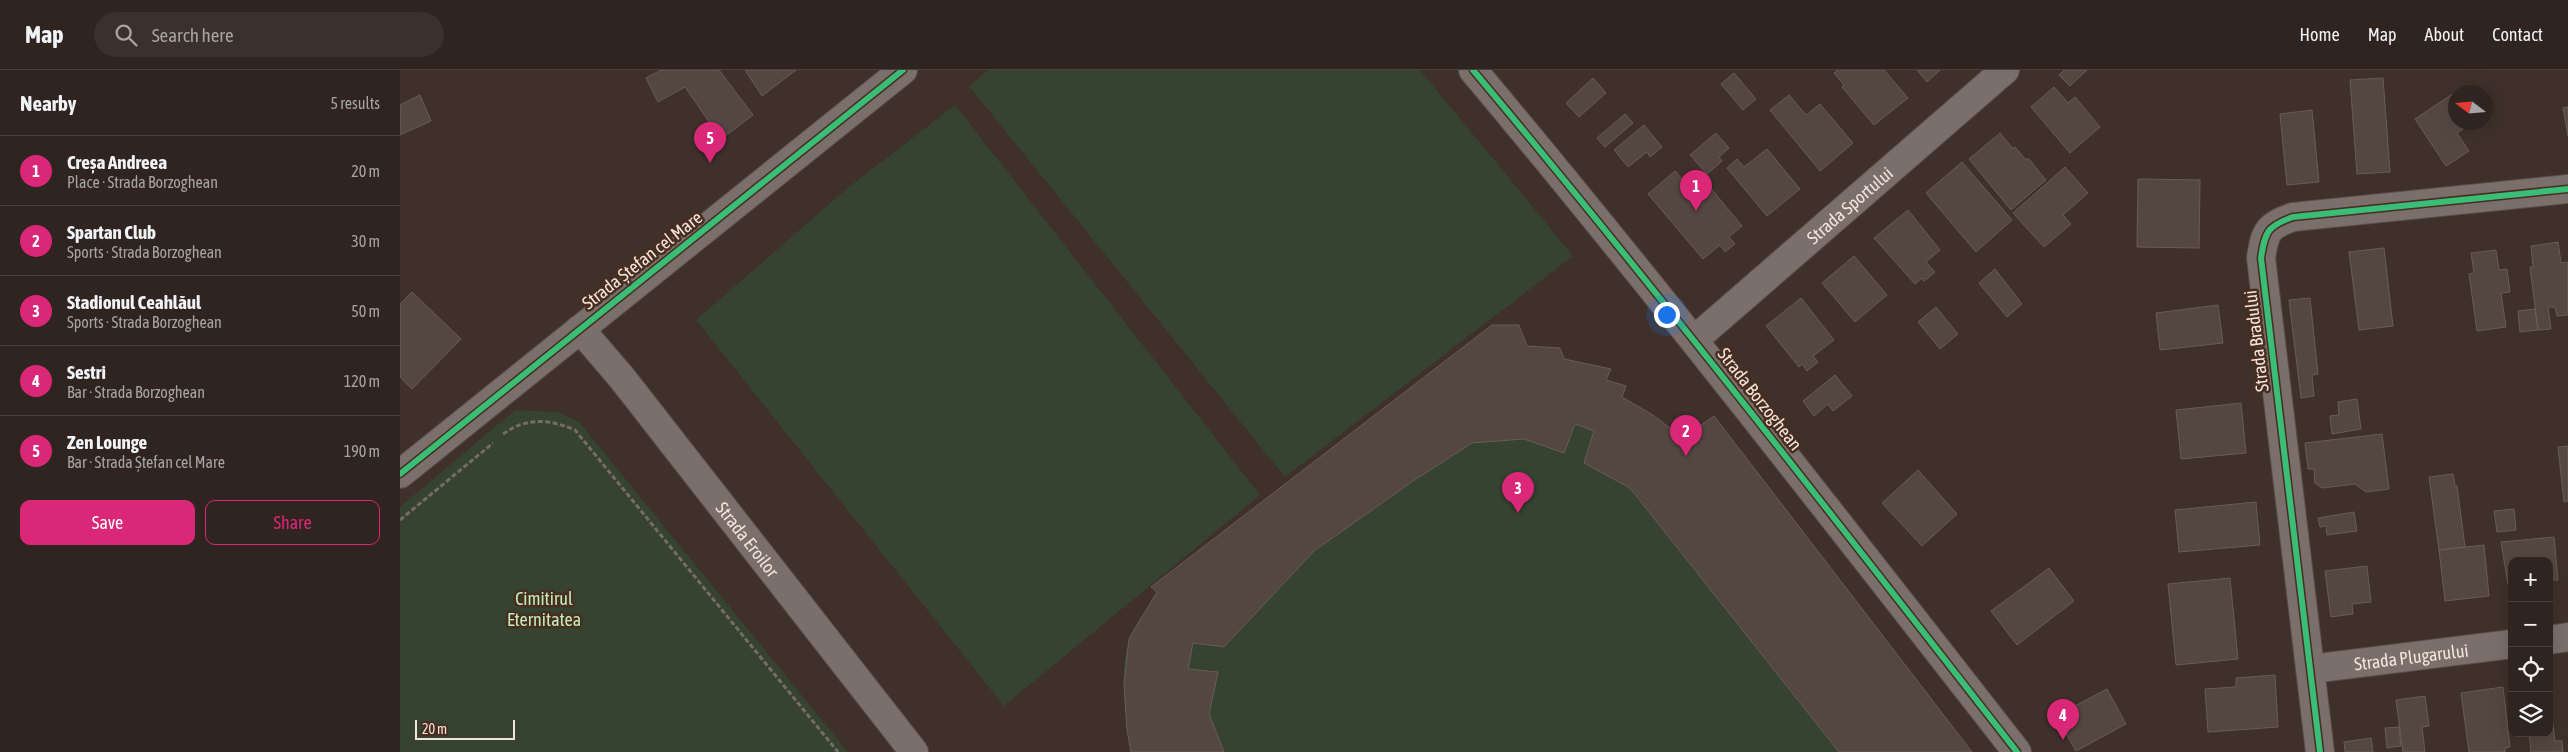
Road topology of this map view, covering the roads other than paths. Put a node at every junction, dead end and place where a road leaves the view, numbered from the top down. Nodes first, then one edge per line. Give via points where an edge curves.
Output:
1 (904, 70) edge
2 (1473, 70) edge
3 (2005, 70) edge
4 (2568, 189) edge
5 (580, 329) junction
6 (1694, 340) junction
7 (400, 474) edge
8 (2568, 637) edge
9 (2553, 639) edge
10 (2508, 644) edge
11 (2311, 669) junction
12 (914, 752) edge
13 (2017, 752) edge
14 (2320, 752) edge

1 - 5 street, Strada Ștefan cel Mare
2 - 6 street, Strada Borzoghean
3 - 6 street, Strada Sportului
4 - 11 street, Strada Bradului via 2293,217 2275,223 2264,236 2261,258
5 - 7 street, Strada Ștefan cel Mare
5 - 12 street, Strada Eroilor
6 - 13 street, Strada Borzoghean
8 - 9 street
10 - 11 street, Strada Plugarului
11 - 14 street, Strada Bradului

